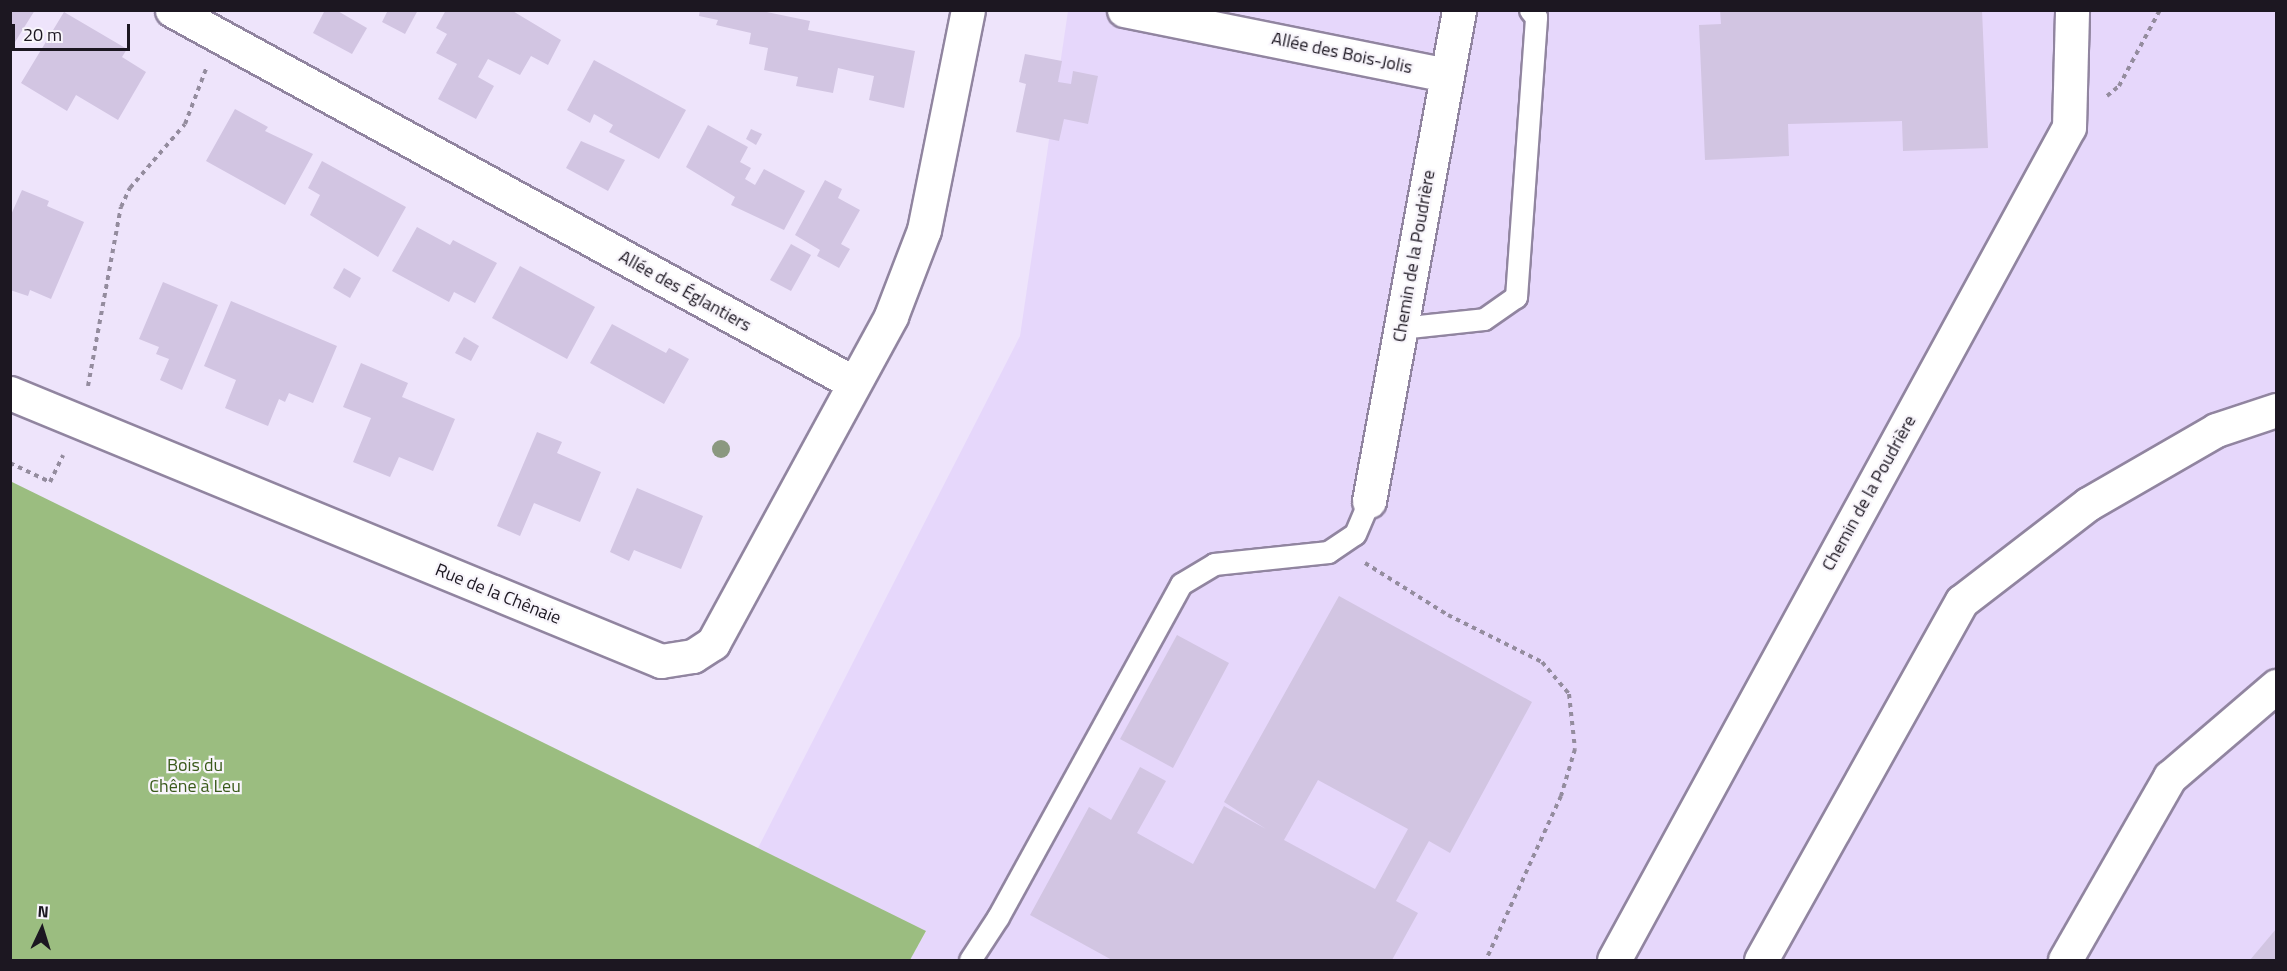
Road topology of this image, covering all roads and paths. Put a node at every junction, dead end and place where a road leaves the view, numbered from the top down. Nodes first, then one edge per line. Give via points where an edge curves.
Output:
1 (172, 10) edge
2 (968, 10) edge
3 (1124, 10) edge
4 (1459, 10) edge
5 (1530, 10) edge
6 (2072, 10) edge
7 (2160, 10) edge
8 (1239, 20) edge
9 (223, 40) junction
10 (1447, 75) junction
11 (2069, 127) junction
12 (1400, 328) junction
13 (854, 383) junction
14 (10, 393) edge
15 (2277, 410) edge
16 (79, 421) junction
17 (10, 463) edge
18 (1369, 501) joint
19 (1345, 541) junction
20 (2277, 686) edge
21 (970, 960) edge
22 (1486, 960) edge
23 (1614, 960) edge
24 (1761, 960) edge
25 (2065, 960) edge

1 - 9 street, Allée des Églantiers
2 - 13 street via 924,230 891,316
3 - 8 street, Allée des Bois-Jolis
4 - 10 street, Chemin de la Poudrière
5 - 12 lane via 1536,17 1516,297 1484,319
6 - 11 street, Chemin de la Poudrière
7 - 11 path via 2119,86
8 - 10 street, Allée des Bois-Jolis
9 - 13 street, Allée des Églantiers
9 - 16 path via 198,83 185,124 130,188 122,207
10 - 12 street, Chemin de la Poudrière
11 - 23 street, Chemin de la Poudrière
12 - 18 street, Chemin de la Poudrière
13 - 16 street, Rue de la Chênaie via 713,643 693,656 661,662
14 - 16 street, Rue de la Chênaie
15 - 24 street via 2216,430 2088,504 1962,601
16 - 17 path via 50,482
18 - 19 lane via 1355,534
19 - 21 lane via 1328,552 1214,564 1181,584 998,917
19 - 22 path via 1368,567 1448,615 1542,662 1569,694 1575,749 1561,796
20 - 25 street via 2169,777

